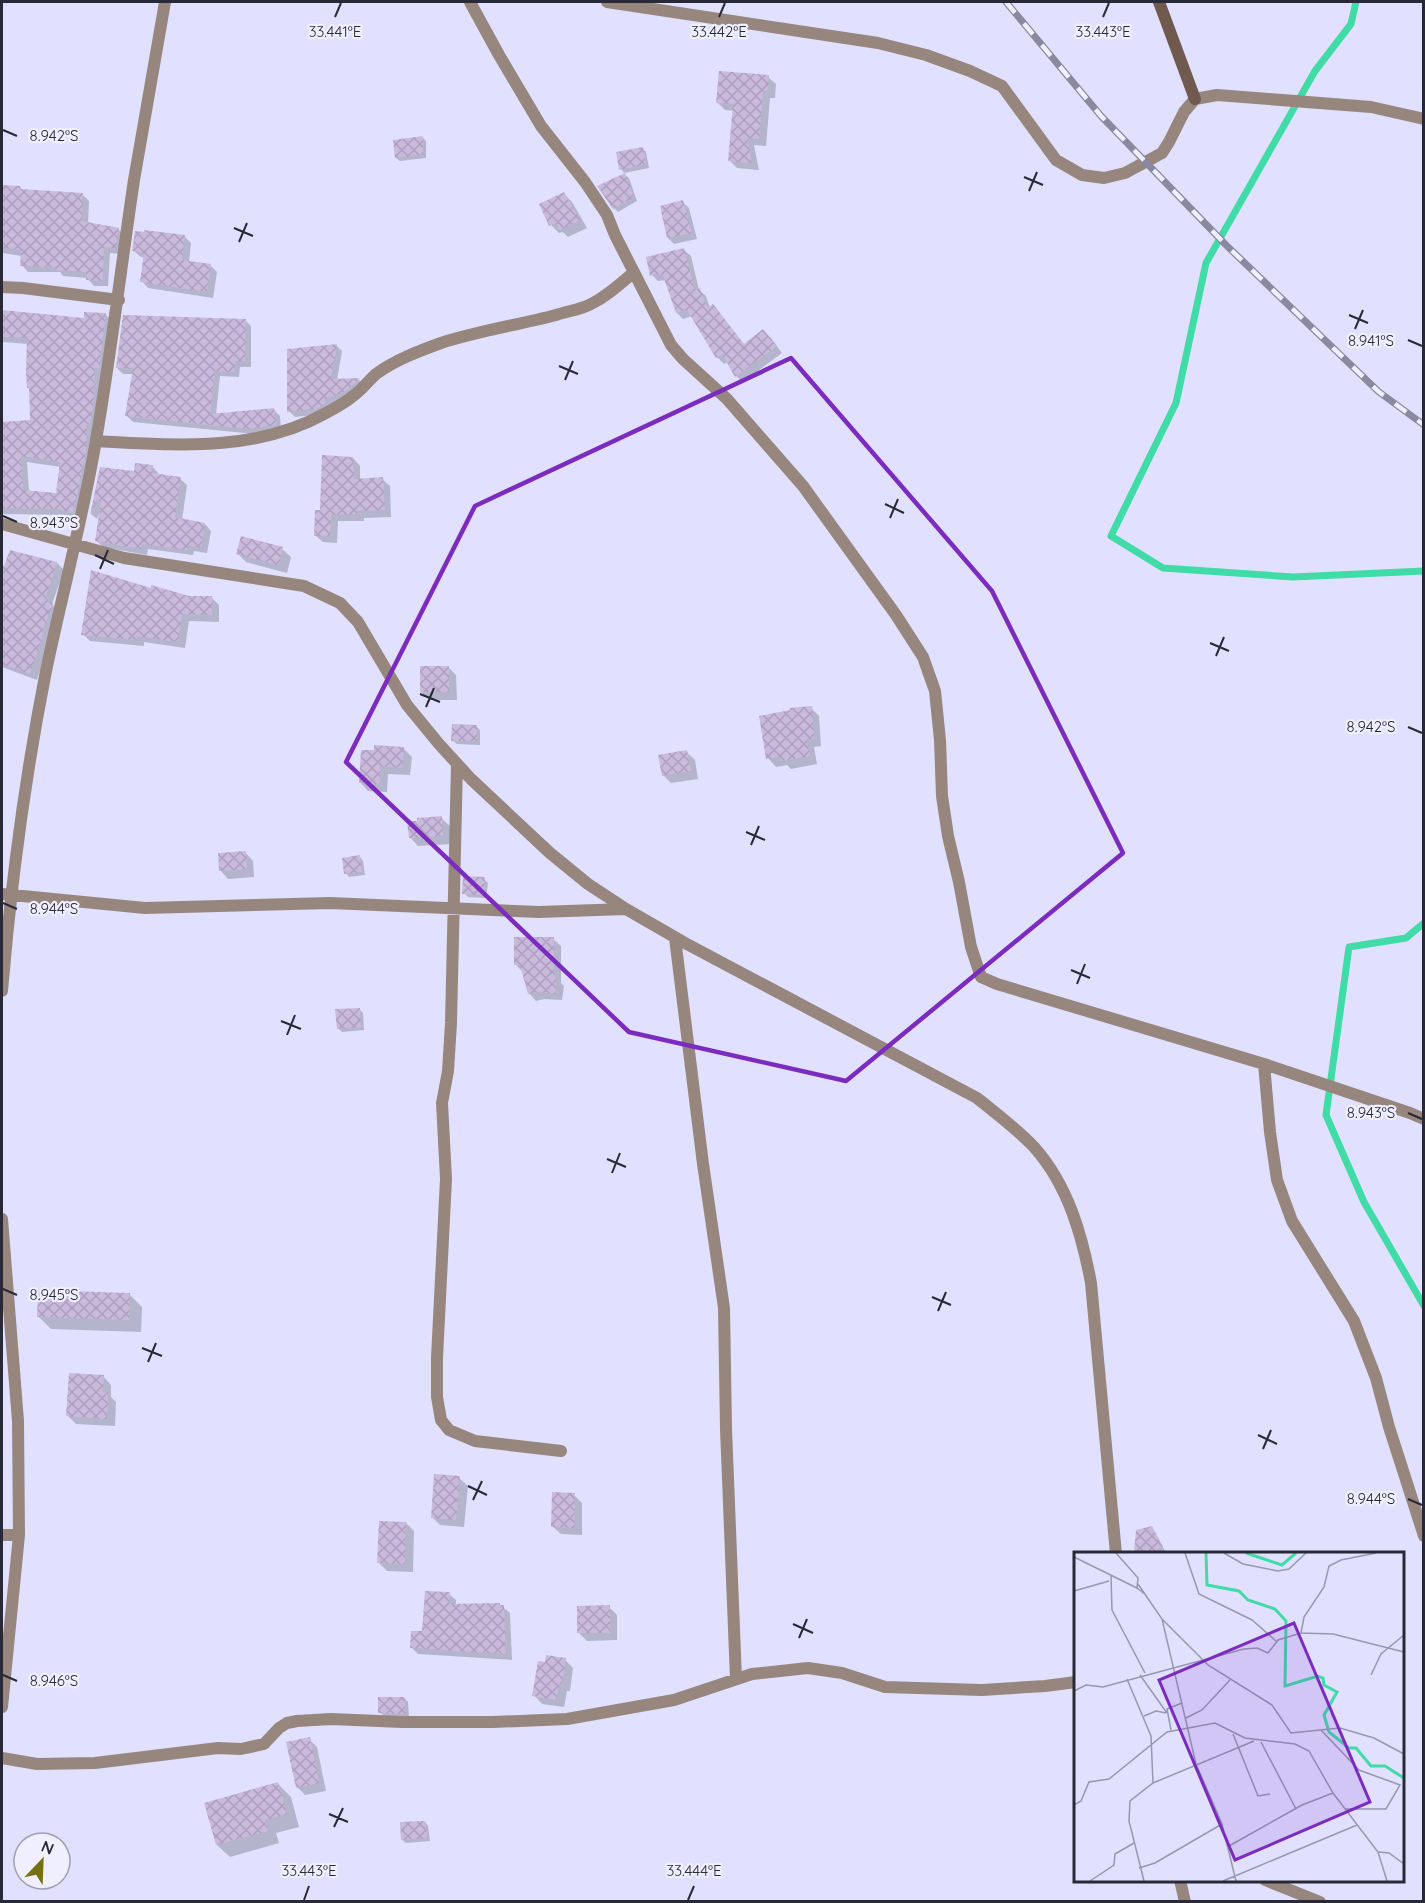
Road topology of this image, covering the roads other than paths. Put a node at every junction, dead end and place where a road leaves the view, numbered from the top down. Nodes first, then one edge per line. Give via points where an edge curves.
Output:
1 (165, 2) edge
2 (470, 2) edge
3 (607, 2) edge
4 (1159, 2) edge
5 (1195, 99) junction
6 (1424, 119) edge
7 (634, 272) junction
8 (2, 287) edge
9 (119, 300) junction
10 (96, 441) junction
11 (2, 524) edge
12 (75, 543) junction
13 (457, 764) junction
14 (6, 894) edge
15 (452, 909) junction
16 (626, 909) junction
17 (675, 938) junction
18 (2, 991) edge
19 (1264, 1064) junction
20 (1424, 1119) edge
21 (2, 1219) edge
22 (561, 1451) dead end
23 (2, 1535) edge
24 (19, 1535) junction
25 (1424, 1536) edge
26 (1116, 1552) edge
27 (736, 1679) junction
28 (1074, 1682) edge
29 (2, 1707) edge
30 (2, 1758) edge
31 (1180, 1882) edge
32 (1268, 1882) edge
33 (1185, 1902) edge
34 (1320, 1902) edge

1 - 9 street via 134,182
2 - 7 street via 541,126 607,215
3 - 5 street via 878,43 970,70 1002,86 1056,160 1082,175 1104,178 1125,173 1162,153
4 - 5 street
5 - 6 street via 1241,96 1371,107
7 - 10 street via 589,305 420,351 376,375 328,412 273,436 172,445
7 - 19 street via 671,345 727,399 803,486 923,657 934,691 948,836 971,948 981,977
8 - 9 street
9 - 10 street
10 - 12 street
11 - 12 street
12 - 13 street via 124,558 304,586 340,603 358,622 407,705
12 - 14 street
13 - 15 street
13 - 16 street via 550,853
14 - 15 street via 145,908 330,903
14 - 18 street
15 - 16 street
15 - 22 street via 451,1023 442,1103 446,1179 437,1358 441,1420 449,1430 475,1441
16 - 17 street
17 - 26 street via 978,1098 1035,1148 1072,1210 1083,1242 1091,1283
17 - 27 street via 724,1308
19 - 20 street
19 - 25 street via 1277,1180 1292,1221 1354,1321 1377,1378
21 - 24 street via 18,1421
23 - 24 street
24 - 29 street
27 - 28 street via 808,1668 843,1673 885,1688 982,1690
27 - 30 street via 674,1700 567,1719 297,1721 286,1723 264,1744 241,1749 218,1748 95,1763 37,1764
31 - 33 street
32 - 34 street

